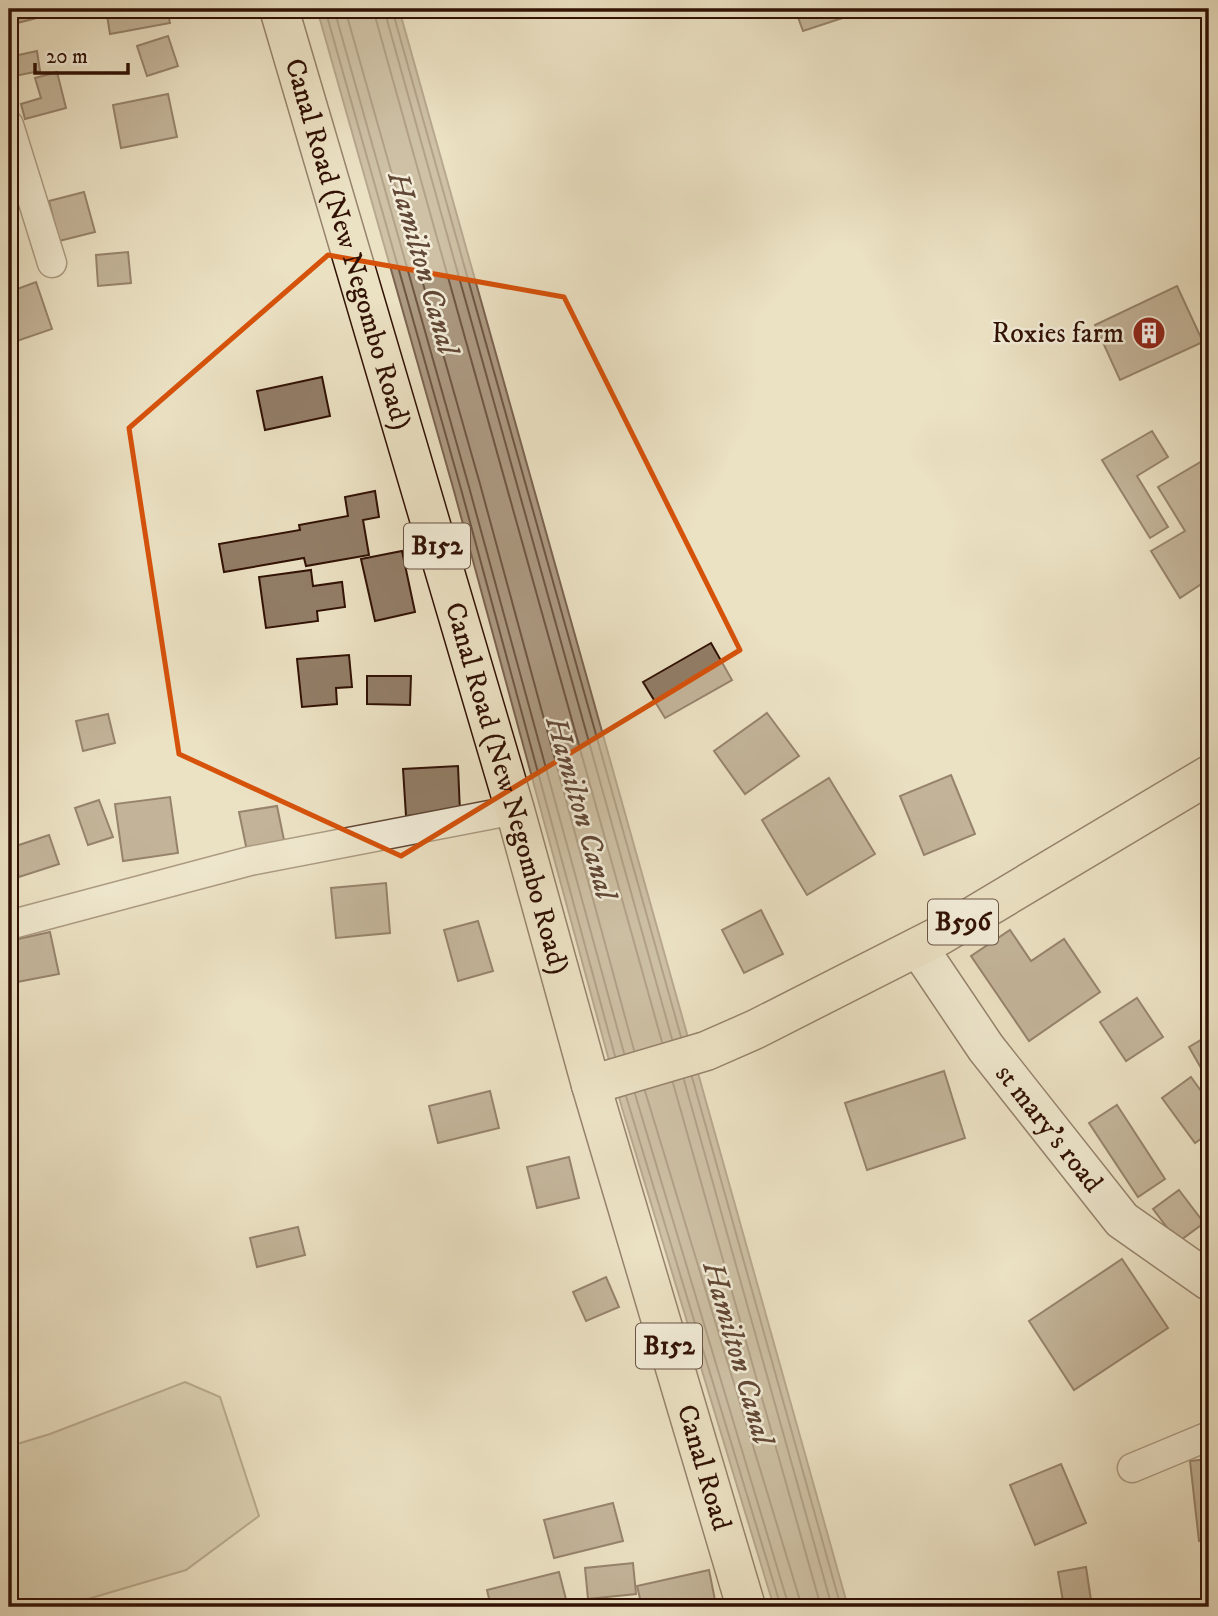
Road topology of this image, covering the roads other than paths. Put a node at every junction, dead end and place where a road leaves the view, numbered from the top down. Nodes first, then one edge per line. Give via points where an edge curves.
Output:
1 (279, 9) edge
2 (9, 125) edge
3 (52, 263) dead end
4 (1209, 775) edge
5 (515, 810) junction
6 (9, 925) edge
7 (918, 947) junction
8 (591, 1085) junction
9 (1209, 1281) edge
10 (1209, 1436) edge
11 (1132, 1468) dead end
12 (746, 1607) edge

1 - 5 main road, Canal Road (New Negombo Road) / B152
2 - 3 street
4 - 7 main road, B596
5 - 6 street via 250,861
5 - 8 main road, Canal Road (New Negombo Road) / B152
7 - 8 main road, B596 via 706,1052
7 - 9 street, st mary's road via 986,1048 1122,1220
8 - 12 main road, Canal Road / B152
10 - 11 street

